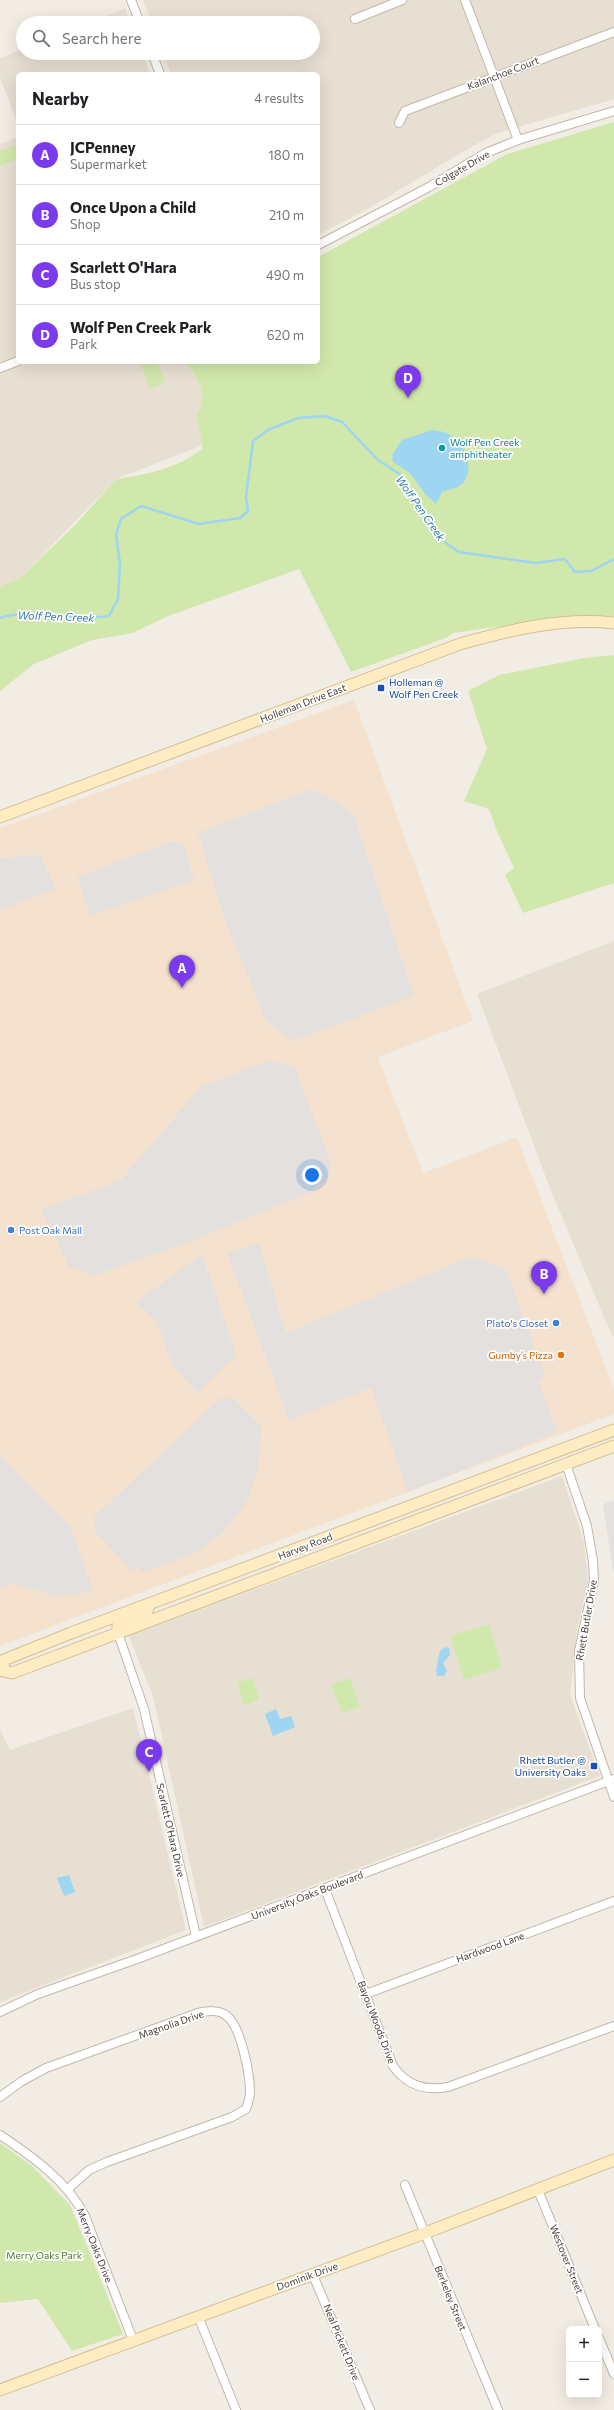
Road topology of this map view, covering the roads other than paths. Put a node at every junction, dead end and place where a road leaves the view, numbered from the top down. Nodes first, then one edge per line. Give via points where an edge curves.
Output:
1 (131, 0) edge
2 (402, 0) edge
3 (465, 0) edge
4 (137, 16) edge
5 (355, 19) dead end
6 (614, 32) edge
7 (155, 60) edge
8 (159, 72) edge
9 (494, 77) junction
10 (614, 111) edge
11 (399, 123) dead end
12 (518, 140) junction
13 (320, 244) edge
14 (16, 362) edge
15 (0, 368) edge
16 (614, 622) edge
17 (0, 817) edge
18 (610, 1432) edge
19 (614, 1446) edge
20 (566, 1464) junction
21 (487, 1478) junction
22 (442, 1511) junction
23 (304, 1546) junction
24 (312, 1561) junction
25 (149, 1605) junction
26 (118, 1633) junction
27 (2, 1670) edge
28 (611, 1780) edge
29 (614, 1797) edge
30 (325, 1888) junction
31 (614, 1901) edge
32 (196, 1936) junction
33 (366, 1994) junction
34 (0, 2012) edge
35 (614, 2026) edge
36 (0, 2097) edge
37 (0, 2135) edge
38 (614, 2160) edge
39 (405, 2185) dead end
40 (68, 2189) junction
41 (538, 2190) junction
42 (425, 2233) junction
43 (312, 2275) junction
44 (198, 2316) junction
45 (594, 2326) edge
46 (133, 2340) junction
47 (602, 2345) edge
48 (614, 2374) edge
49 (0, 2390) edge
50 (236, 2410) edge
51 (370, 2410) edge
52 (498, 2410) edge

1 - 4 street
2 - 5 street
3 - 9 street
6 - 9 street, Kalanchoe Court
7 - 8 street
9 - 11 street, Kalanchoe Court via 405,111
9 - 12 street
10 - 12 street, Colgate Drive
12 - 13 street, Colgate Drive via 486,153 429,187
14 - 15 street
16 - 17 main road, Holleman Drive East via 568,622 530,627 460,644
18 - 20 main road via 600,1443 566,1457
18 - 21 main road, Harvey Road
19 - 20 main road, Harvey Road
20 - 22 main road, Harvey Road
20 - 28 street, Rhett Butler Drive via 587,1526 594,1561 594,1581 579,1656 580,1698
21 - 22 main road via 484,1487 450,1500
21 - 23 main road, Harvey Road
22 - 24 main road, Harvey Road
23 - 24 main road
23 - 25 main road, Harvey Road
24 - 26 main road, Harvey Road
25 - 26 main road via 146,1615 118,1626
25 - 27 main road, Harvey Road via 4,1660
26 - 27 main road, Harvey Road via 12,1673
26 - 32 street, Scarlett O'Hara Drive via 144,1709
28 - 29 street, Rhett Butler Drive
28 - 30 street, University Oaks Boulevard
30 - 32 street, University Oaks Boulevard
30 - 33 street, Bayou Woods Drive
31 - 33 street, Hardwood Lane
32 - 34 street, University Oaks Boulevard via 38,1994
33 - 35 street, Bayou Woods Drive via 393,2066 405,2080 423,2089 448,2087
36 - 40 street, Magnolia Drive via 46,2068 198,2013 210,2010 220,2012 234,2023 243,2052 250,2090 246,2109 232,2117 95,2167
37 - 40 street, Merry Oaks Drive via 26,2152
38 - 41 main road, Dominik Drive
39 - 42 street, Berkeley Street
40 - 46 street, Merry Oaks Drive via 85,2216
41 - 42 main road, Dominik Drive
41 - 45 street, Westover Street
42 - 43 main road, Dominik Drive
42 - 52 street, Berkeley Street
43 - 44 main road, Dominik Drive
43 - 51 street, Neal Pickett Drive
44 - 46 main road, Dominik Drive
44 - 50 street
46 - 49 main road, Dominik Drive
47 - 48 street

